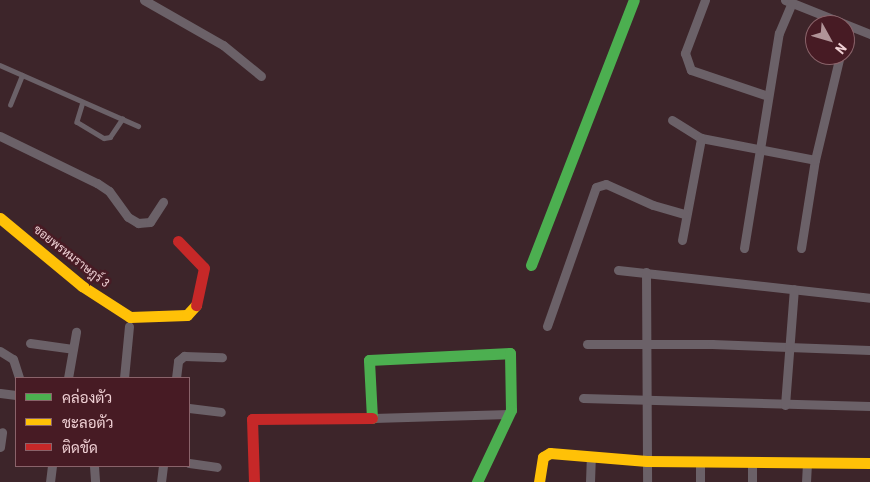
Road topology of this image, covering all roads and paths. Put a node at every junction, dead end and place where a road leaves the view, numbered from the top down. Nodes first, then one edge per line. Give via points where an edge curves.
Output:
1 (144, 0) edge
2 (634, 0) edge
3 (705, 0) edge
4 (788, 2) edge
5 (816, 15) edge
6 (855, 31) edge
7 (870, 34) edge
8 (838, 65) edge
9 (0, 66) edge
10 (22, 75) junction
11 (261, 76) dead end
12 (768, 96) junction
13 (84, 102) junction
14 (10, 105) dead end
15 (122, 119) junction
16 (672, 120) dead end
17 (138, 126) dead end
18 (0, 136) edge
19 (701, 138) junction
20 (758, 150) junction
21 (815, 160) junction
22 (163, 202) dead end
23 (685, 214) junction
24 (0, 218) edge
25 (682, 240) dead end
26 (178, 242) dead end
27 (744, 248) dead end
28 (801, 248) dead end
29 (531, 265) dead end
30 (618, 270) dead end
31 (646, 272) junction
32 (794, 289) junction
33 (870, 298) edge
34 (129, 326) dead end
35 (547, 326) dead end
36 (76, 332) dead end
37 (30, 343) dead end
38 (646, 343) junction
39 (587, 344) dead end
40 (787, 347) junction
41 (73, 349) junction
42 (870, 350) edge
43 (0, 351) edge
44 (222, 357) dead end
45 (19, 377) edge
46 (68, 377) edge
47 (124, 377) edge
48 (176, 377) edge
49 (0, 393) edge
50 (15, 395) edge
51 (583, 398) dead end
52 (647, 399) junction
53 (784, 405) junction
54 (870, 406) edge
55 (190, 408) edge
56 (221, 412) dead end
57 (509, 414) junction
58 (373, 418) junction
59 (2, 432) dead end
60 (0, 447) edge
61 (591, 458) junction
62 (647, 461) junction
63 (700, 461) junction
64 (752, 462) junction
65 (807, 462) junction
66 (190, 463) edge
67 (870, 463) edge
68 (52, 467) edge
69 (94, 467) edge
70 (163, 467) edge
71 (216, 467) dead end
72 (50, 482) edge
73 (95, 482) edge
74 (161, 482) edge
75 (254, 482) edge
76 (477, 482) edge
77 (539, 482) edge
78 (590, 482) edge
79 (647, 482) edge
80 (700, 482) edge
81 (752, 482) edge
82 (806, 482) edge

1 - 11 street via 223,45
2 - 29 street
3 - 12 street via 685,53 692,70
4 - 5 street
4 - 12 street
6 - 7 street
8 - 21 street
9 - 10 lane
10 - 13 lane
10 - 14 lane
12 - 20 street
13 - 15 lane
13 - 15 lane via 77,122 104,138 110,137
15 - 17 lane
16 - 19 street
18 - 22 street via 97,183 109,191 128,217 138,222 150,222
19 - 20 street
19 - 23 street
20 - 21 street
20 - 27 street
21 - 28 street
23 - 25 street
23 - 35 street via 653,205 606,184 596,186
24 - 26 street, ซอยพรหมราษฎร์ 3 via 82,286 130,317 187,315 196,307 204,268
30 - 31 street
31 - 32 street
31 - 38 street
32 - 33 street
32 - 40 street
34 - 47 street
36 - 41 street
37 - 41 street
38 - 39 street
38 - 40 street
38 - 52 street
40 - 42 street
40 - 53 street
41 - 46 street
43 - 45 street via 13,359
44 - 48 street via 184,356 178,362
49 - 50 street
51 - 52 street
52 - 53 street
52 - 62 street
53 - 54 street
55 - 56 street
57 - 58 street
57 - 58 street via 512,400 510,353 369,360
57 - 76 street
58 - 75 street via 252,419
59 - 60 street
61 - 62 street
61 - 77 street via 550,454 543,457
61 - 78 street
62 - 63 street
62 - 79 street
63 - 64 street
63 - 80 street
64 - 65 street
64 - 81 street
65 - 67 street
65 - 82 street
66 - 71 street
68 - 72 street
69 - 73 street
70 - 74 street

